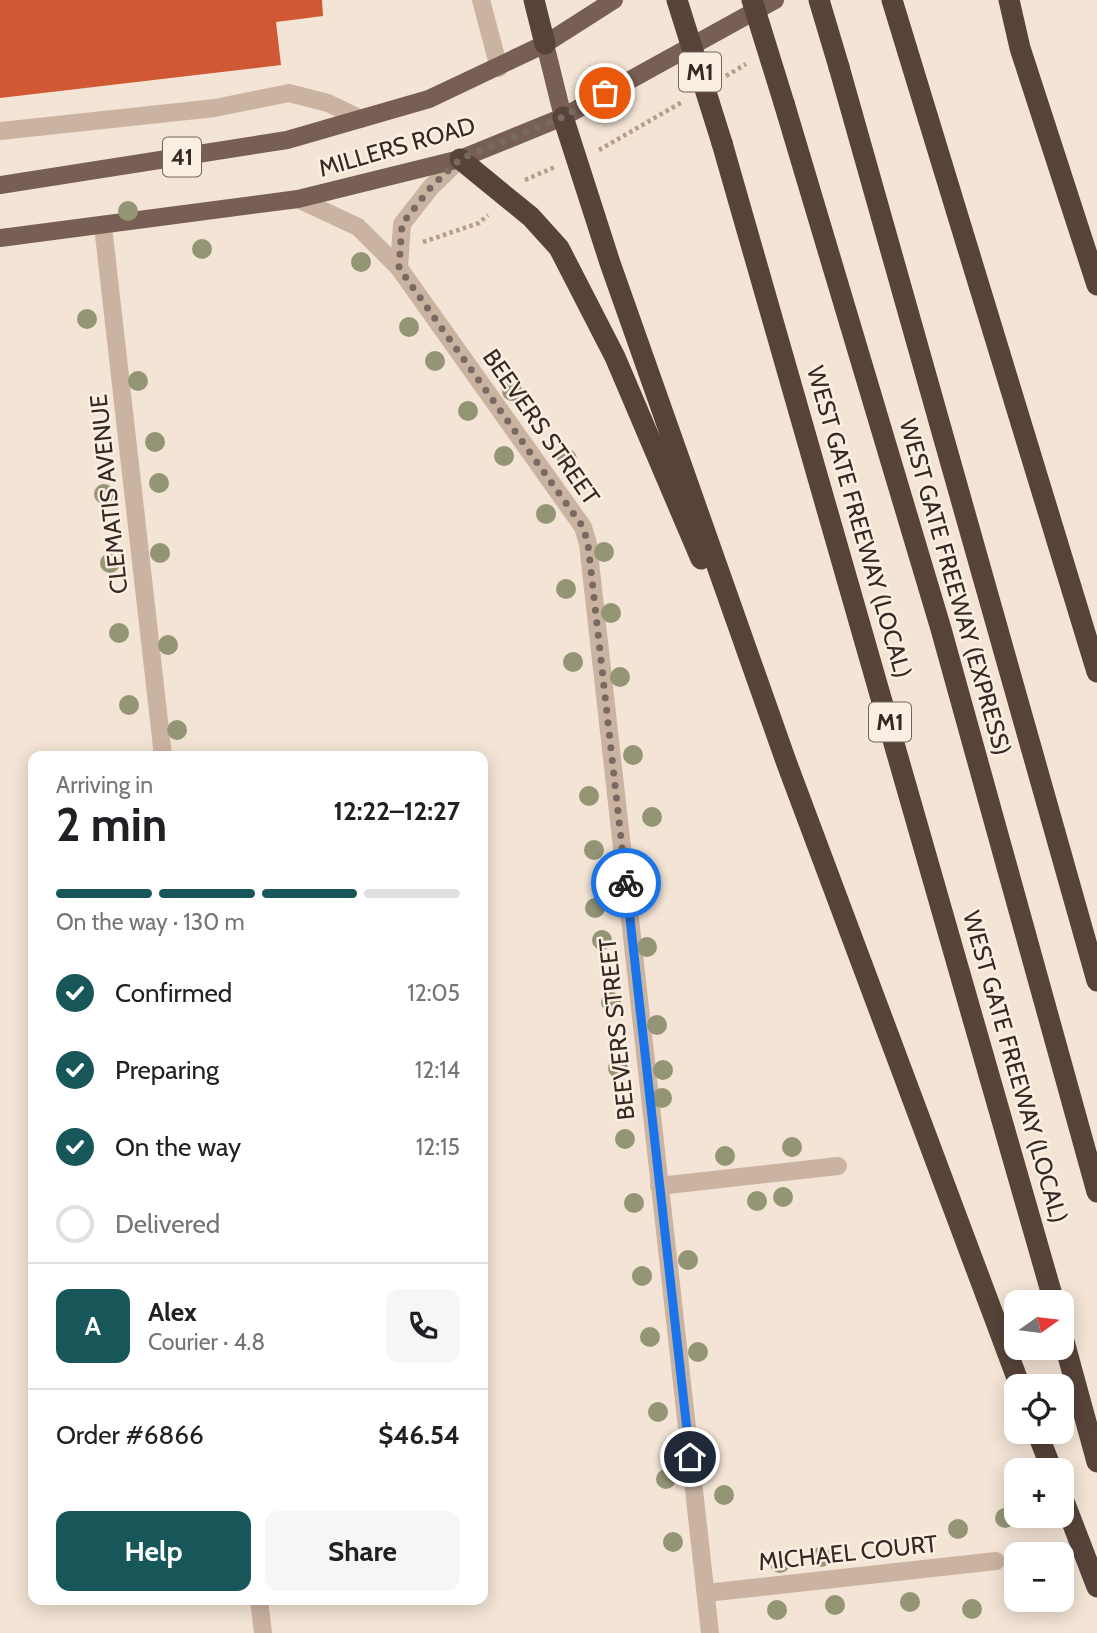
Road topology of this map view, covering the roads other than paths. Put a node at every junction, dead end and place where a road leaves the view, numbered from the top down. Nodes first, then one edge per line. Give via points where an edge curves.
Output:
1 (481, 0) edge
2 (534, 0) edge
3 (614, 0) edge
4 (677, 0) edge
5 (752, 0) edge
6 (775, 0) edge
7 (819, 0) edge
8 (892, 0) edge
9 (1009, 0) edge
10 (1026, 0) edge
11 (545, 44) junction
12 (1020, 48) junction
13 (499, 68) junction
14 (563, 117) junction
15 (361, 119) junction
16 (0, 131) edge
17 (460, 159) junction
18 (0, 185) edge
19 (298, 200) junction
20 (103, 226) junction
21 (0, 238) edge
22 (399, 268) junction
23 (1097, 285) edge
24 (1097, 672) edge
25 (162, 751) edge
26 (787, 764) junction
27 (1097, 981) edge
28 (838, 1166) dead end
29 (659, 1186) junction
30 (1097, 1192) edge
31 (1051, 1290) edge
32 (1069, 1360) edge
33 (1016, 1374) edge
34 (1097, 1462) edge
35 (1074, 1527) edge
36 (996, 1561) dead end
37 (1097, 1587) edge
38 (706, 1593) junction
39 (260, 1605) edge
40 (263, 1633) edge
41 (710, 1633) edge

1 - 13 street
2 - 11 highway
3 - 11 main road, MILLERS ROAD / 41
4 - 31 highway, WEST GATE FREEWAY (LOCAL) / M1, bridge via 723,143
5 - 30 highway, WEST GATE FREEWAY (EXPRESS), bridge via 941,629
6 - 14 main road, MILLERS ROAD / 41
7 - 27 highway, WEST GATE FREEWAY (EXPRESS), bridge
8 - 24 highway
9 - 12 highway
10 - 12 highway
11 - 13 main road, MILLERS ROAD / 41
11 - 14 main road
12 - 23 highway
13 - 15 main road, MILLERS ROAD / 41 via 429,99
14 - 17 main road, MILLERS ROAD / 41
14 - 26 highway
15 - 16 street via 328,103 289,93 215,108
15 - 18 main road, MILLERS ROAD / 41 via 287,140
17 - 19 main road, MILLERS ROAD / 41
17 - 22 street via 402,224
17 - 26 highway via 531,217 559,248 615,357
19 - 20 main road, MILLERS ROAD / 41
19 - 22 street, BEEVERS STREET via 358,227
20 - 21 main road, MILLERS ROAD / 41
20 - 25 street, CLEMATIS AVENUE
22 - 29 street, BEEVERS STREET via 583,527 588,544
26 - 33 highway
28 - 29 street
29 - 38 street, BEEVERS STREET
32 - 34 highway
35 - 37 highway
36 - 38 street, MICHAEL COURT
38 - 41 street, BEEVERS STREET
39 - 40 street

